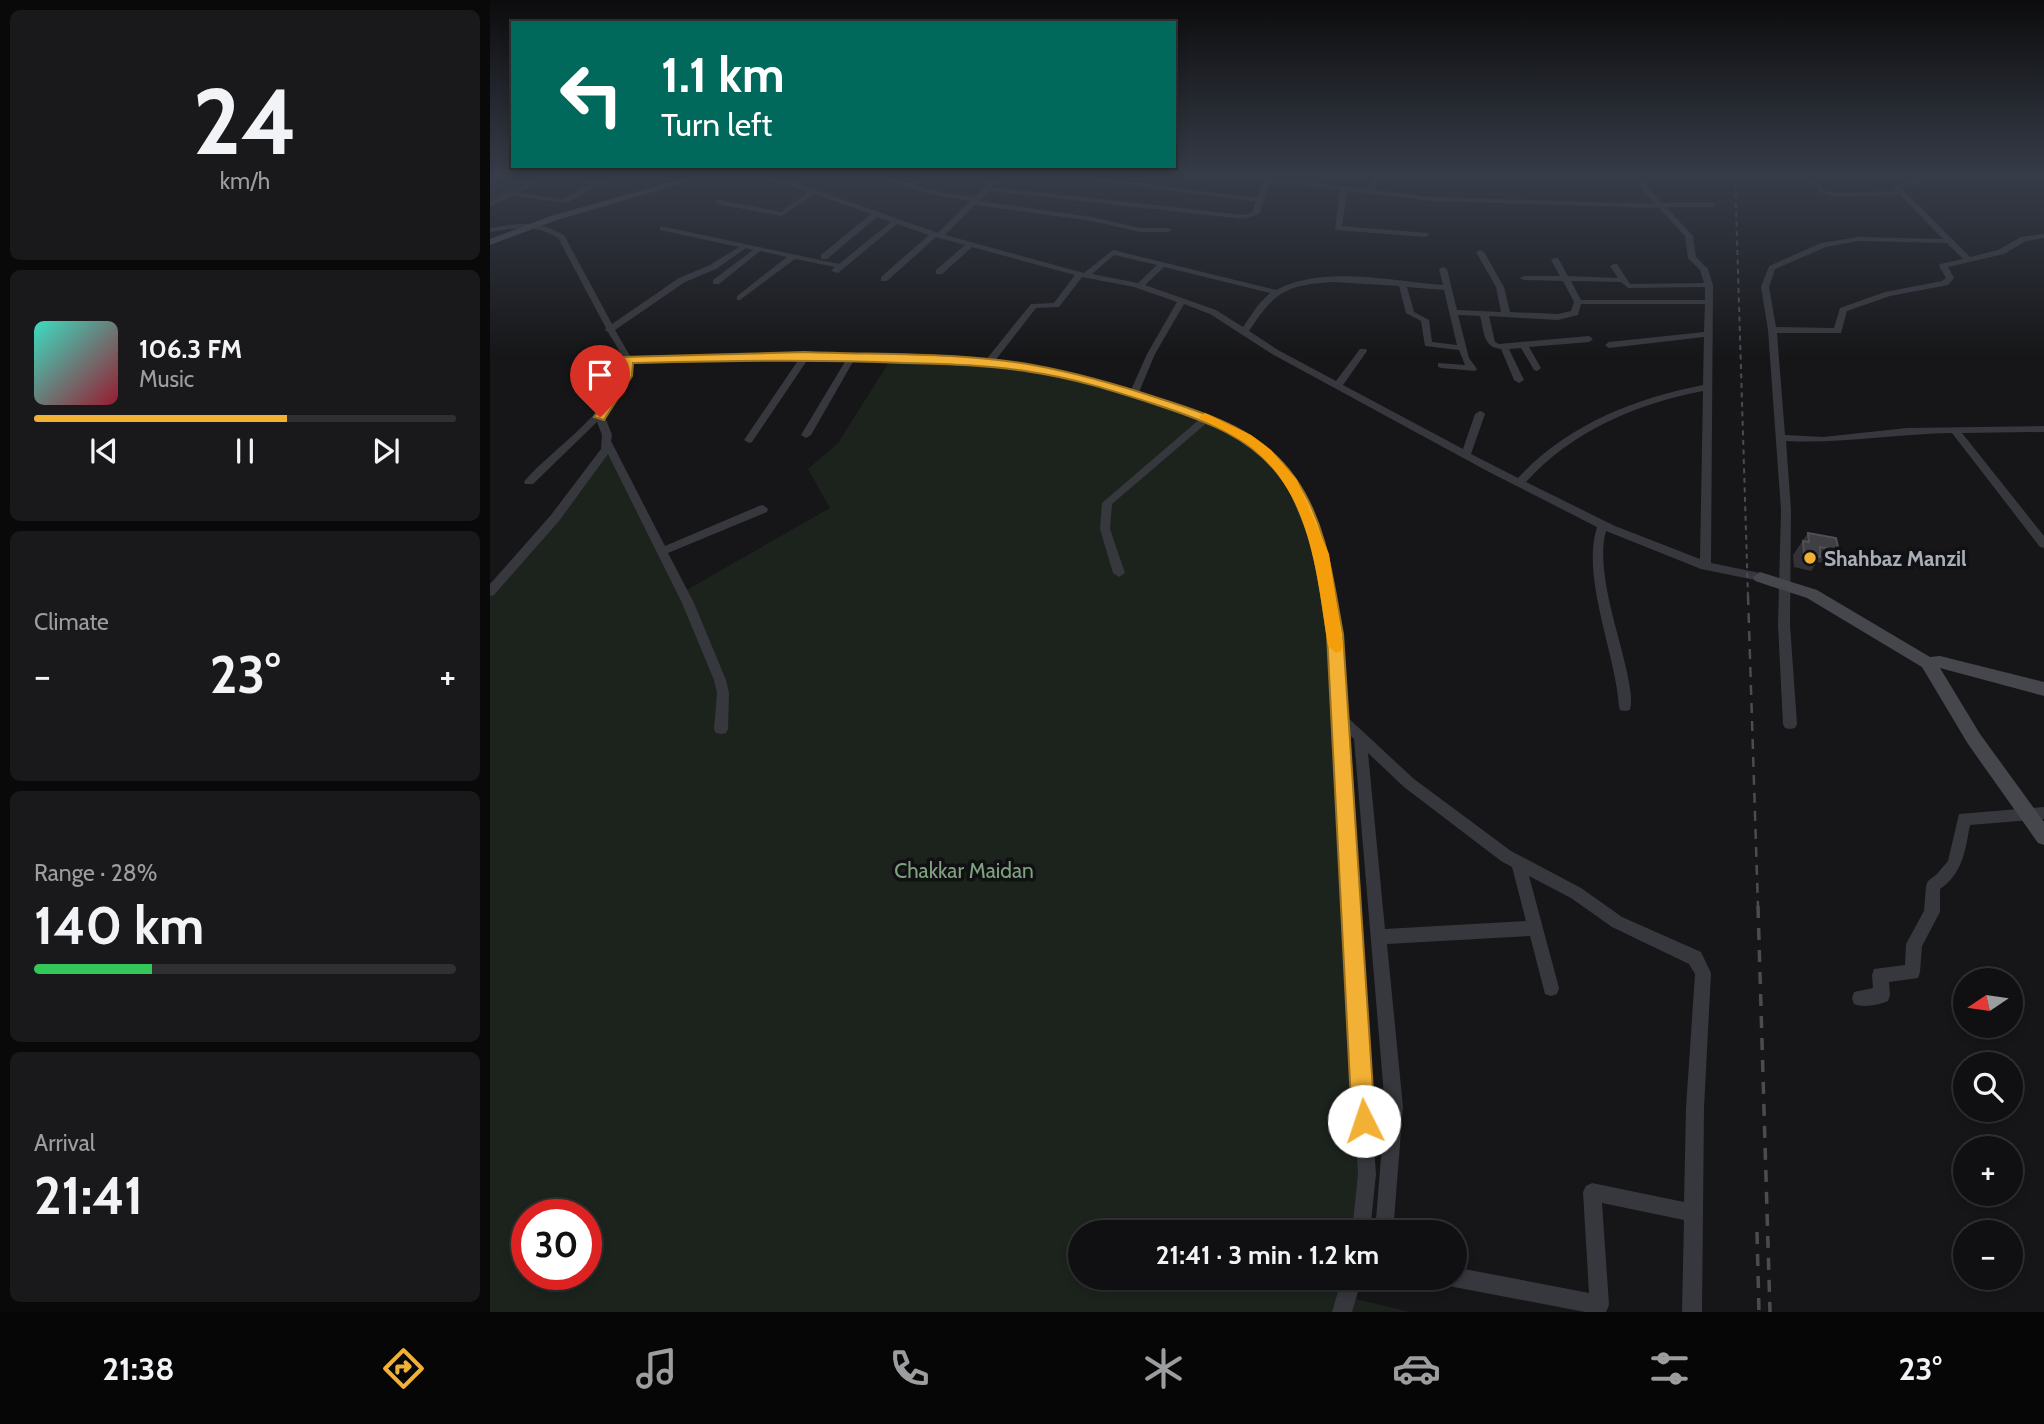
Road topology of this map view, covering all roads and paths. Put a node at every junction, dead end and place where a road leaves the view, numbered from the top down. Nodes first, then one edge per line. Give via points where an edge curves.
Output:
1 (507, 235) edge
2 (556, 235) edge
3 (702, 235) edge
4 (851, 235) edge
5 (860, 235) edge
6 (878, 235) edge
7 (937, 235) joint
8 (1688, 235) edge
9 (1941, 235) edge
10 (2044, 236) edge
11 (872, 240) junction
12 (1946, 241) junction
13 (490, 242) edge
14 (971, 244) junction
15 (743, 247) junction
16 (757, 250) junction
17 (1480, 251) dead end
18 (792, 257) junction
19 (824, 257) dead end
20 (1555, 260) dead end
21 (1968, 260) junction
22 (1163, 264) junction
23 (1614, 266) dead end
24 (1443, 269) dead end
25 (939, 272) dead end
26 (1083, 275) junction
27 (1524, 278) dead end
28 (884, 279) dead end
29 (1567, 279) junction
30 (716, 282) dead end
31 (1625, 283) junction
32 (1709, 285) junction
33 (1139, 286) junction
34 (1403, 286) junction
35 (1448, 288) junction
36 (1276, 292) junction
37 (740, 298) dead end
38 (1182, 300) junction
39 (1578, 302) junction
40 (1636, 302) junction
41 (1707, 302) junction
42 (1455, 312) junction
43 (1484, 313) junction
44 (1506, 315) junction
45 (609, 330) junction
46 (1772, 330) junction
47 (1244, 332) junction
48 (1707, 334) junction
49 (1589, 339) dead end
50 (1609, 345) dead end
51 (1504, 347) junction
52 (1525, 347) junction
53 (1464, 348) junction
54 (1363, 351) dead end
55 (805, 356) junction
56 (852, 357) junction
57 (628, 359) junction
58 (988, 364) junction
59 (1440, 365) dead end
60 (1537, 368) dead end
61 (1519, 380) dead end
62 (1338, 385) junction
63 (1707, 387) junction
64 (1135, 393) junction
65 (602, 412) junction
66 (1479, 414) dead end
67 (1208, 417) junction
68 (1954, 430) junction
69 (2042, 431) edge
70 (806, 435) dead end
71 (1780, 438) junction
72 (749, 440) dead end
73 (607, 442) junction
74 (1466, 454) junction
75 (529, 482) dead end
76 (1520, 482) junction
77 (763, 509) dead end
78 (1603, 525) junction
79 (2044, 544) edge
80 (663, 551) junction
81 (1705, 566) junction
82 (1119, 573) dead end
83 (1760, 577) joint
84 (1786, 584) junction
85 (490, 592) edge
86 (1928, 663) junction
87 (2044, 689) edge
88 (1625, 706) dead end
89 (1340, 718) junction
90 (1790, 724) dead end
91 (722, 729) dead end
92 (1360, 735) junction
93 (2036, 813) edge
94 (2044, 837) edge
95 (1518, 860) junction
96 (1535, 928) junction
97 (1378, 937) junction
98 (1551, 988) dead end
99 (1860, 998) dead end
100 (1693, 1213) junction
101 (1362, 1220) edge
102 (1385, 1220) edge
103 (1467, 1280) edge
104 (1348, 1290) edge
105 (1342, 1312) edge
106 (1692, 1312) edge

1 - 13 street
2 - 45 street via 566,244
3 - 15 street
4 - 19 street
5 - 11 street
6 - 11 street
7 - 14 street
7 - 28 street
8 - 32 street via 1692,258 1704,269
9 - 12 street
10 - 21 street
11 - 18 street via 836,270
12 - 21 street
12 - 46 street via 1858,239 1824,245 1772,268 1765,287
14 - 25 street
14 - 26 street
15 - 16 street
15 - 45 street via 675,284
16 - 18 street
16 - 30 street
17 - 44 street via 1499,278
18 - 37 street
20 - 29 street
21 - 46 street via 1943,266 1950,278 1945,283 1888,294 1843,310 1838,331
22 - 26 street via 1113,252
22 - 33 street
22 - 36 street
23 - 31 street
24 - 35 street
26 - 33 street
26 - 58 street via 1056,305 1034,306
27 - 29 street
29 - 31 street
29 - 39 street
31 - 32 street
31 - 40 street
32 - 41 street
33 - 38 street
34 - 35 street
34 - 36 street via 1312,279
34 - 53 street via 1410,313 1425,320 1428,344
35 - 42 street
36 - 47 street
38 - 47 street via 1213,312
38 - 64 street
39 - 40 street
39 - 44 street via 1575,313 1565,316
40 - 41 street
41 - 48 street
42 - 43 street
42 - 53 street
43 - 44 street
43 - 51 street via 1491,343
45 - 57 street
46 - 71 street
47 - 62 street
48 - 50 street
48 - 63 street
49 - 52 street
51 - 52 street
51 - 61 street
52 - 60 street
53 - 59 street via 1472,369
54 - 62 street
55 - 56 street
55 - 57 street
55 - 72 street
56 - 58 street
56 - 70 street
57 - 65 street via 626,376
58 - 64 street via 1031,368
62 - 74 street
63 - 76 street via 1615,413 1578,433
63 - 81 street
64 - 67 street
65 - 73 street via 600,422
65 - 75 street
66 - 74 street
67 - 82 street via 1107,503 1105,529
67 - 89 street via 1266,453 1290,480 1307,516 1321,554 1335,634
68 - 69 street
68 - 71 street via 1822,440
68 - 79 street
71 - 84 street
73 - 80 street
73 - 85 street via 566,504
74 - 76 street
76 - 78 street
77 - 80 street
78 - 81 street
78 - 88 street via 1598,532 1600,573
80 - 91 street via 720,680
81 - 83 street
83 - 84 street
84 - 86 street via 1850,614
84 - 90 street
86 - 87 street via 1940,662
86 - 93 street via 1974,739
89 - 92 street
89 - 101 street via 1367,1174
92 - 95 street via 1409,783 1506,856
92 - 97 street
93 - 94 street
93 - 99 street via 1964,819 1958,862 1948,877 1933,886 1933,912 1914,944 1912,972 1880,975 1882,995
95 - 96 street
95 - 100 street via 1617,922 1695,958 1703,973
96 - 97 street
96 - 98 street
97 - 102 street via 1394,1107
100 - 103 street via 1592,1192 1599,1305
100 - 106 street
104 - 105 street

